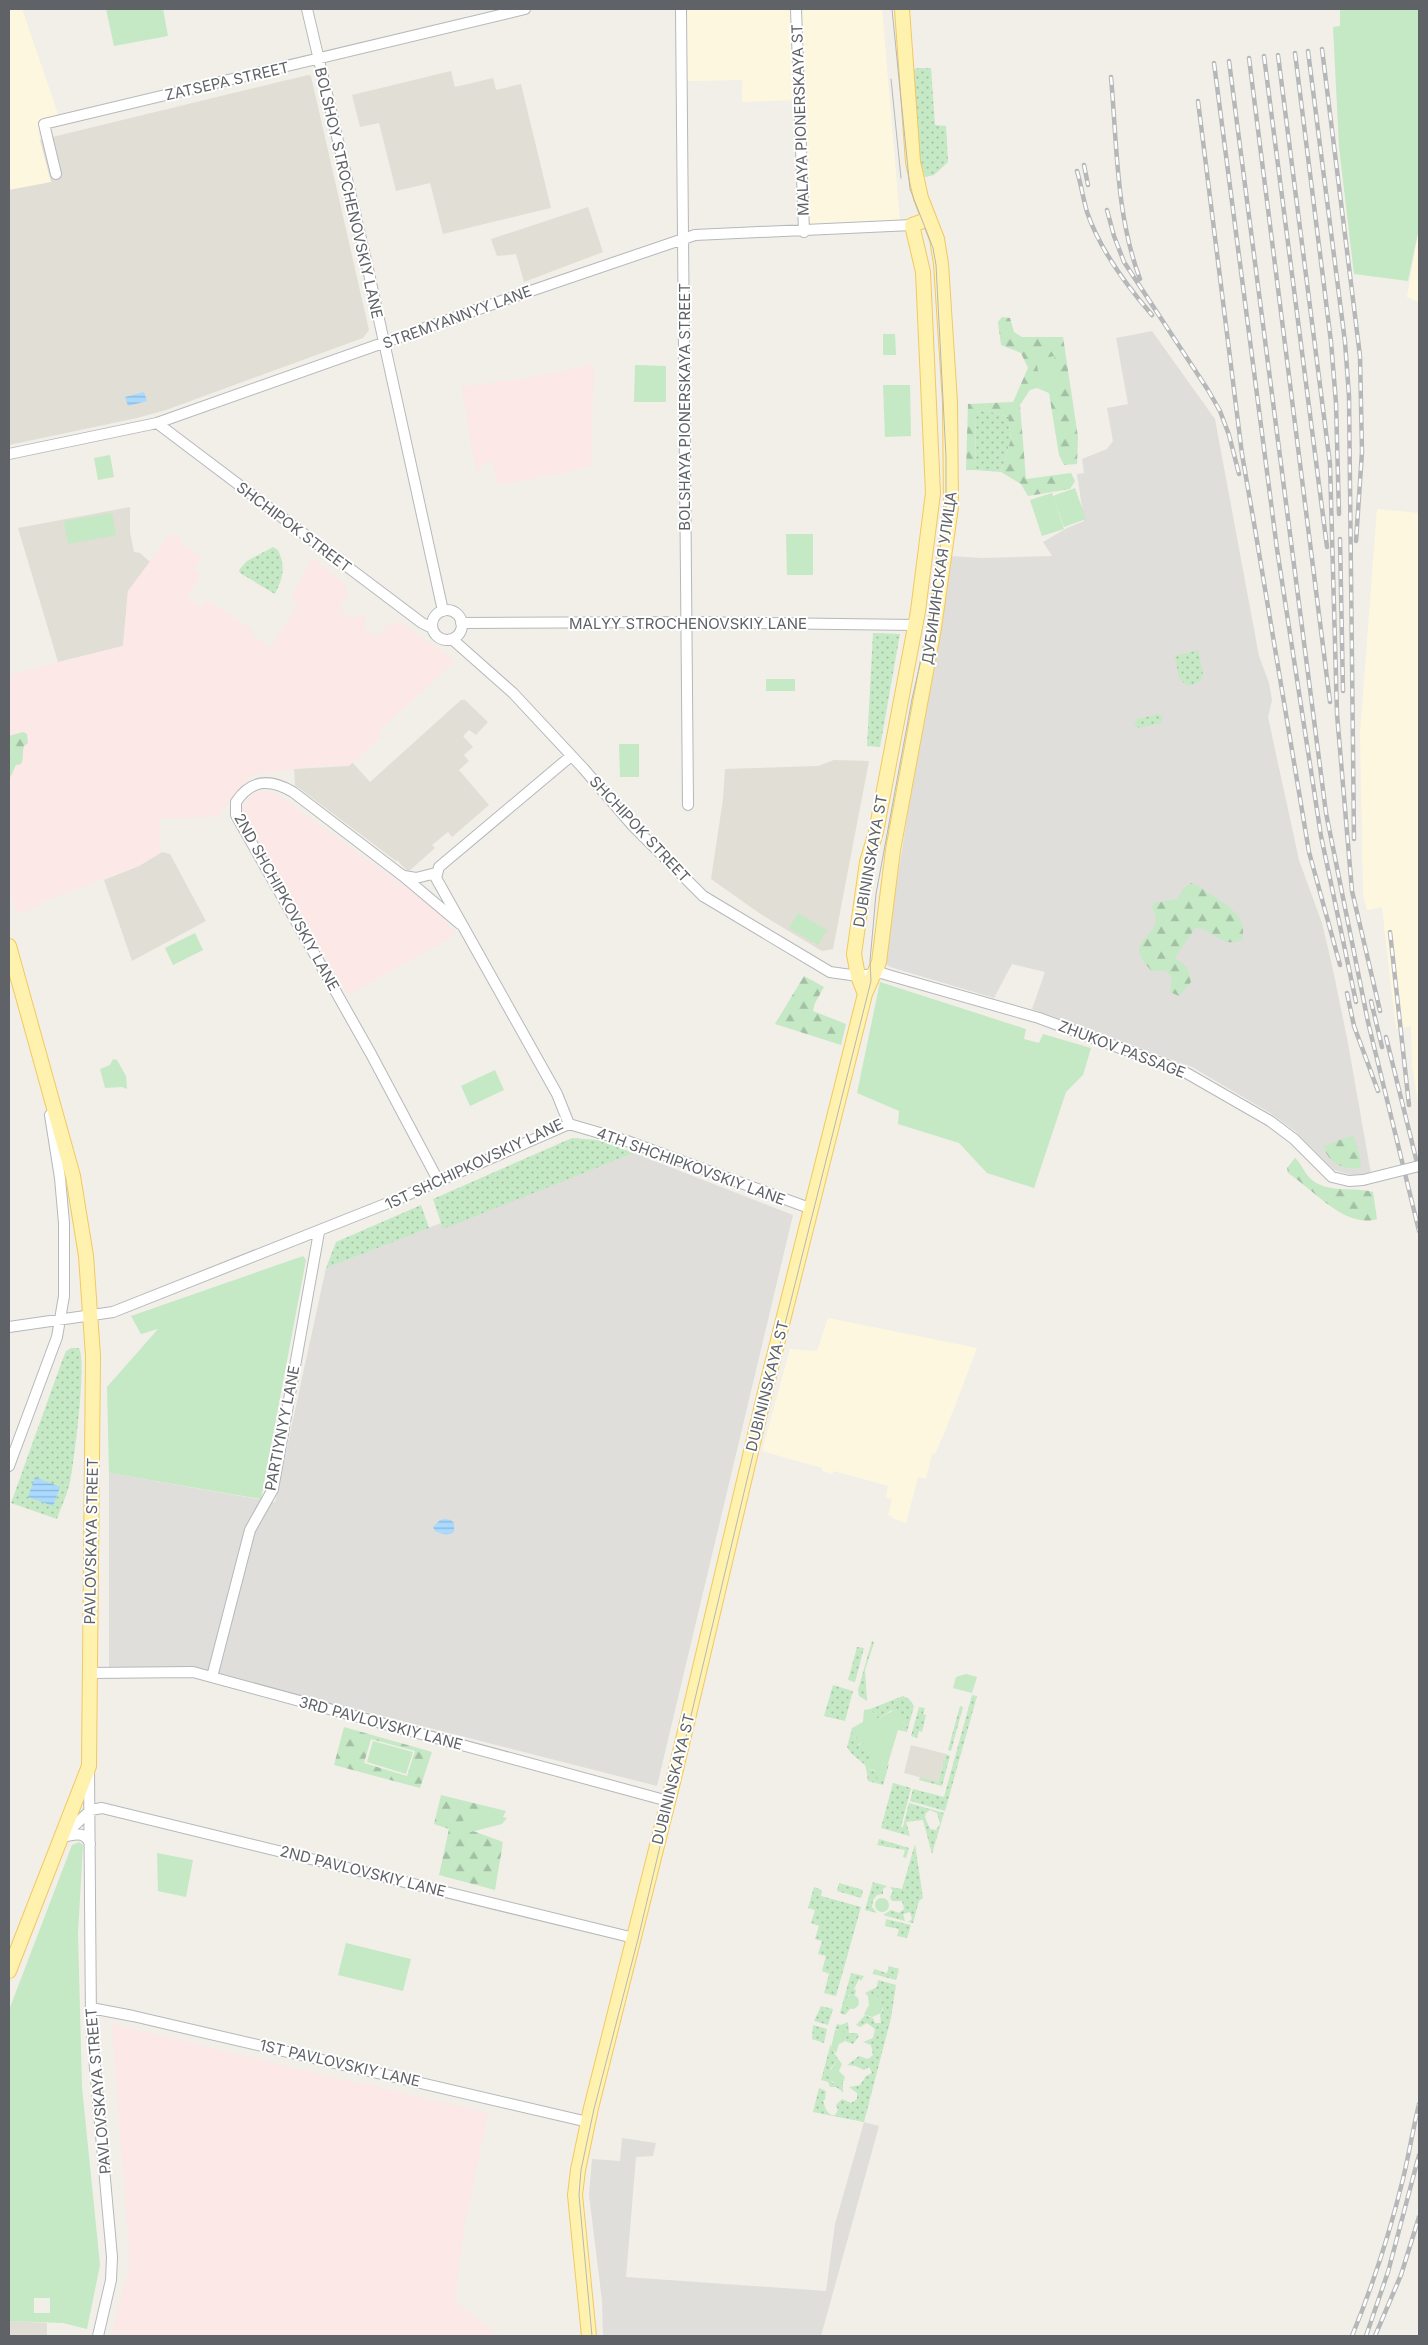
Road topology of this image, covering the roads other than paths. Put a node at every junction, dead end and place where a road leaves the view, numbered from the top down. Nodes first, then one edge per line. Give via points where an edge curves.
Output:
1 (307, 9) edge
2 (526, 9) edge
3 (681, 9) edge
4 (796, 9) edge
5 (902, 9) edge
6 (318, 60) junction
7 (56, 174) dead end
8 (929, 219) junction
9 (912, 225) junction
10 (804, 232) junction
11 (683, 238) junction
12 (384, 343) junction
13 (157, 423) junction
14 (9, 454) edge
15 (443, 611) junction
16 (686, 622) junction
17 (461, 623) junction
18 (916, 625) junction
19 (432, 628) junction
20 (452, 639) junction
21 (571, 756) junction
22 (688, 805) dead end
23 (436, 873) junction
24 (403, 876) junction
25 (460, 924) junction
26 (9, 946) edge
27 (879, 973) junction
28 (858, 976) junction
29 (865, 994) junction
30 (39, 1053) junction
31 (570, 1124) junction
32 (1419, 1166) edge
33 (439, 1182) junction
34 (812, 1209) junction
35 (319, 1232) junction
36 (90, 1316) junction
37 (61, 1320) junction
38 (9, 1327) edge
39 (9, 1466) edge
40 (90, 1673) junction
41 (212, 1677) junction
42 (89, 1766) junction
43 (668, 1801) junction
44 (91, 1810) junction
45 (62, 1837) junction
46 (90, 1845) junction
47 (634, 1938) junction
48 (9, 1970) edge
49 (91, 2008) junction
50 (588, 2122) junction
51 (98, 2336) edge
52 (589, 2336) edge

1 - 6 street, BOLSHOY STROCHENOVSKIY LANE
2 - 6 street, ZATSEPA STREET
3 - 11 street, BOLSHAYA PIONERSKAYA STREET
4 - 10 street, MALAYA PIONERSKAYA ST
5 - 8 main road, ДУБИНИНСКАЯ УЛИЦА via 913,162
6 - 7 street, ZATSEPA STREET via 44,124
6 - 12 street, BOLSHOY STROCHENOVSKIY LANE
8 - 9 main road
8 - 27 main road, ДУБИНИНСКАЯ УЛИЦА via 937,239 941,264 950,402 951,507 934,628 896,833
9 - 10 street, STREMYANNYY LANE
9 - 18 main road, DUBININSKAYA ST via 923,272 933,493
10 - 11 street, STREMYANNYY LANE
11 - 12 street, STREMYANNYY LANE
11 - 16 street, BOLSHAYA PIONERSKAYA STREET
12 - 13 street, STREMYANNYY LANE
12 - 15 street, BOLSHOY STROCHENOVSKIY LANE
13 - 14 street, STREMYANNYY LANE
13 - 19 street, SHCHIPOK STREET
15 - 17 street via 457,614
15 - 19 street via 433,619
16 - 17 street, MALYY STROCHENOVSKIY LANE
16 - 18 street, MALYY STROCHENOVSKIY LANE
16 - 22 street, BOLSHAYA PIONERSKAYA STREET
17 - 20 street via 460,633
18 - 28 main road, DUBININSKAYA ST via 876,832 867,862 854,954
19 - 20 street via 440,638
20 - 21 street, SHCHIPOK STREET via 498,678
21 - 23 street via 439,867
21 - 28 street, SHCHIPOK STREET via 633,826 703,896 830,972
23 - 24 street via 416,878
23 - 25 street, 1ST SHCHIPKOVSKIY LANE via 437,881
24 - 25 street, 2ND SHCHIPKOVSKIY LANE
24 - 33 street, 2ND SHCHIPKOVSKIY LANE via 282,786 267,782 257,784 236,802 236,815
25 - 31 street, 1ST SHCHIPKOVSKIY LANE via 558,1094
26 - 30 main road, PAVLOVSKAYA STREET
27 - 28 street, SHCHIPOK STREET
27 - 29 main road, ДУБИНИНСКАЯ УЛИЦА
27 - 32 street, bridge via 1039,1018 1183,1071 1270,1121 1294,1139 1332,1177 1363,1180
28 - 29 main road, DUBININSKAYA ST
29 - 34 main road, DUBININSKAYA ST
30 - 36 main road, PAVLOVSKAYA STREET via 82,1220
30 - 37 street via 61,1187 65,1260
31 - 33 street, 1ST SHCHIPKOVSKIY LANE
31 - 34 street, 4TH SHCHIPKOVSKIY LANE via 627,1141
33 - 35 street, 1ST SHCHIPKOVSKIY LANE
34 - 43 main road, DUBININSKAYA ST
35 - 36 street, 1ST SHCHIPKOVSKIY LANE via 117,1310
35 - 41 street, PARTIYNYY LANE via 273,1490 250,1530
36 - 37 street, 1ST SHCHIPKOVSKIY LANE
36 - 40 main road, PAVLOVSKAYA STREET
37 - 38 street, 1ST SHCHIPKOVSKIY LANE
37 - 39 street
40 - 41 street, 3RD PAVLOVSKIY LANE via 193,1672
40 - 42 main road, PAVLOVSKAYA STREET
41 - 43 street, 3RD PAVLOVSKIY LANE
42 - 44 street, PAVLOVSKAYA STREET
42 - 45 main road
43 - 47 main road, DUBININSKAYA ST
44 - 45 street
44 - 46 street, PAVLOVSKAYA STREET
44 - 47 street, 2ND PAVLOVSKIY LANE via 102,1808 154,1820
45 - 46 street via 81,1834 88,1838
45 - 48 main road
46 - 49 street, PAVLOVSKAYA STREET
47 - 50 main road, DUBININSKAYA ST
49 - 50 street, 1ST PAVLOVSKIY LANE
49 - 51 street, PAVLOVSKAYA STREET via 112,2257
50 - 52 main road, DUBININSKAYA ST via 575,2195

